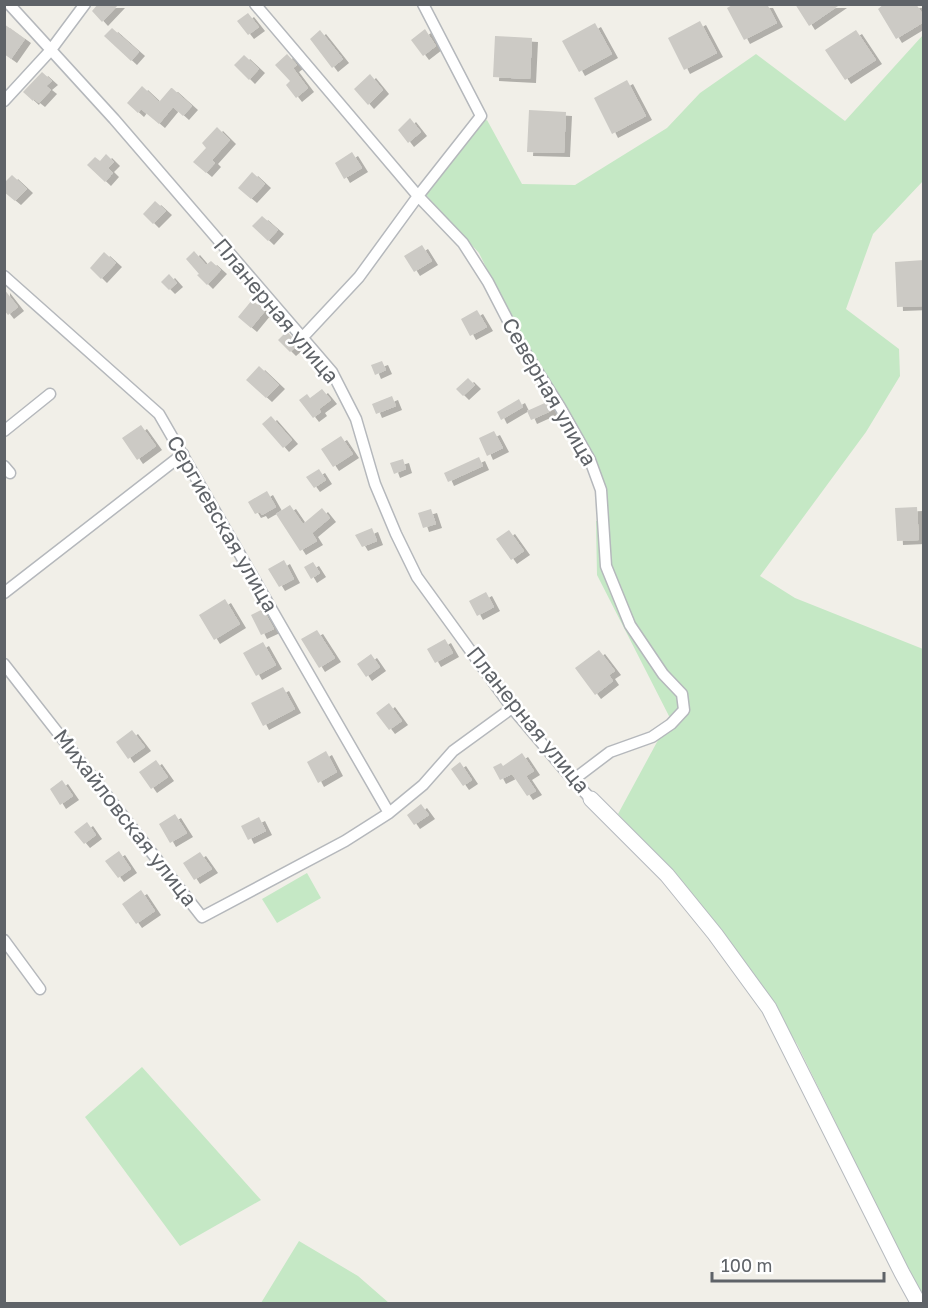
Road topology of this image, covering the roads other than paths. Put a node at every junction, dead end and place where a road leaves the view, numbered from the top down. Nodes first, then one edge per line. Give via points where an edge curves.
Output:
1 (9, 4) edge
2 (85, 4) edge
3 (255, 4) edge
4 (423, 4) edge
5 (50, 51) junction
6 (4, 101) edge
7 (418, 196) junction
8 (4, 276) edge
9 (302, 338) junction
10 (50, 394) dead end
11 (4, 431) edge
12 (183, 454) junction
13 (4, 593) edge
14 (4, 664) edge
15 (512, 708) junction
16 (573, 780) junction
17 (591, 799) joint
18 (389, 813) junction
19 (4, 940) edge
20 (40, 989) dead end
21 (920, 1304) edge

1 - 5 street, Планерная улица
2 - 5 street
3 - 7 street, Северная улица
4 - 7 street via 481,116
5 - 6 street
5 - 9 street, Планерная улица via 114,119
7 - 9 street via 359,277
7 - 16 street, Северная улица via 463,243 590,460 602,490 606,566 630,625 663,674 682,694 684,710 671,724 652,737 610,752
8 - 12 street, Сергиевская улица via 159,414
9 - 15 street, Планерная улица via 332,372 356,418 375,484 417,577
10 - 11 street
12 - 13 street
12 - 18 street, Сергиевская улица
14 - 18 street, Михайловская улица via 202,917 345,841
15 - 16 street, Планерная улица
15 - 18 street via 453,751 423,785
16 - 17 street, Планерная улица
17 - 21 street via 667,875 769,1008
19 - 20 street

